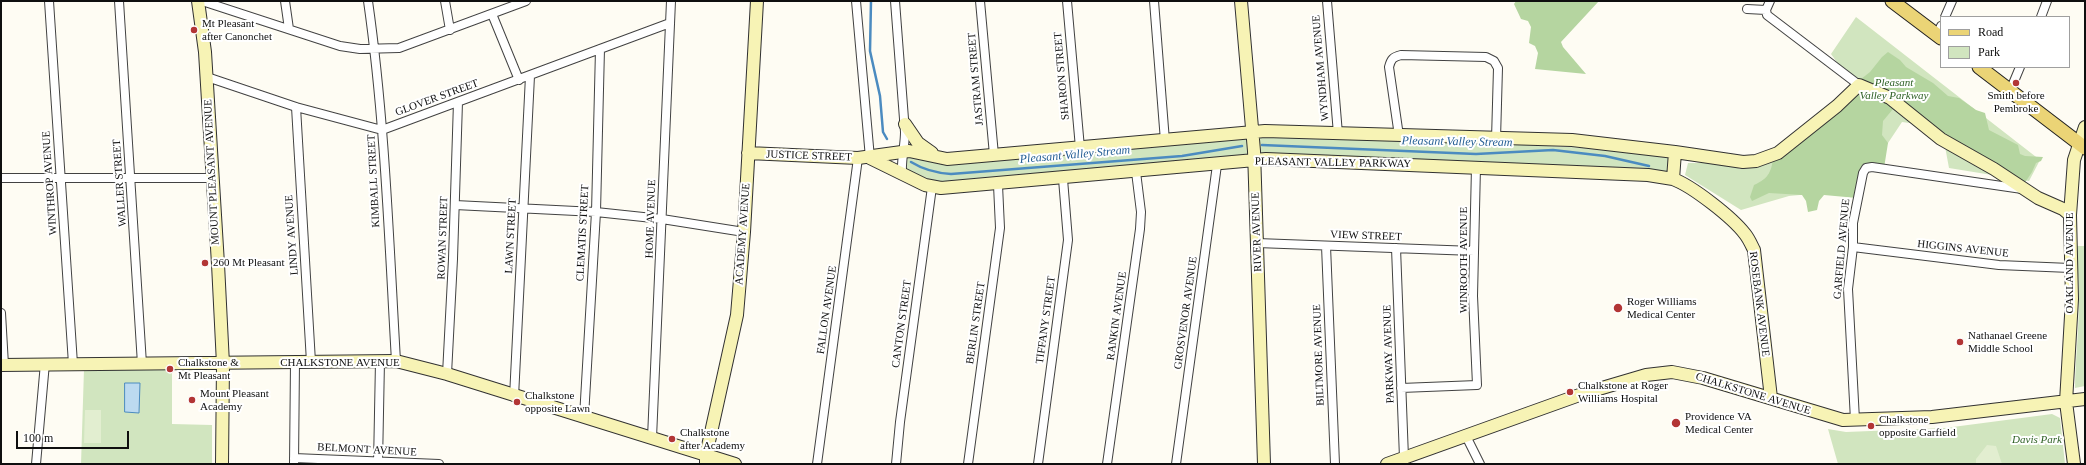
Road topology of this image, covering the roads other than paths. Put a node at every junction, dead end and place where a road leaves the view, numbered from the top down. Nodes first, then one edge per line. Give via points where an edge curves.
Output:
1 (49, 1) edge
2 (119, 1) edge
3 (198, 1) edge
4 (202, 1) edge
5 (285, 1) edge
6 (368, 1) edge
7 (445, 1) edge
8 (671, 1) edge
9 (757, 1) edge
10 (856, 1) edge
11 (895, 1) edge
12 (980, 1) edge
13 (1067, 1) edge
14 (1154, 1) edge
15 (1242, 1) edge
16 (1327, 1) edge
17 (1770, 1) edge
18 (1892, 1) edge
19 (1952, 1) edge
20 (2047, 1) edge
21 (523, 2) edge
22 (1747, 9) dead end
23 (1766, 10) junction
24 (492, 14) junction
25 (1945, 16) edge
26 (2041, 16) edge
27 (670, 23) junction
28 (288, 29) junction
29 (450, 30) junction
30 (1940, 33) edge
31 (375, 49) junction
32 (600, 49) junction
33 (1979, 68) edge
34 (2020, 68) edge
35 (530, 76) junction
36 (207, 77) junction
37 (519, 80) junction
38 (1859, 85) junction
39 (2010, 91) junction
40 (458, 102) junction
41 (296, 106) junction
42 (905, 124) junction
43 (2085, 127) edge
44 (382, 130) junction
45 (1252, 132) junction
46 (1338, 134) junction
47 (1399, 136) junction
48 (1496, 139) junction
49 (1166, 141) junction
50 (2082, 146) edge
51 (1080, 148) junction
52 (904, 150) junction
53 (1675, 152) junction
54 (748, 154) junction
55 (994, 155) junction
56 (864, 158) junction
57 (940, 158) junction
58 (1254, 160) junction
59 (1217, 164) junction
60 (1476, 167) junction
61 (1136, 172) junction
62 (902, 174) junction
63 (1, 178) edge
64 (60, 178) junction
65 (130, 178) junction
66 (212, 178) junction
67 (1063, 179) junction
68 (1673, 179) junction
69 (998, 185) junction
70 (932, 187) junction
71 (2023, 189) junction
72 (455, 205) junction
73 (524, 209) junction
74 (596, 212) junction
75 (2070, 215) junction
76 (662, 218) junction
77 (744, 232) junction
78 (1258, 243) junction
79 (1326, 246) junction
80 (1853, 247) junction
81 (1396, 248) junction
82 (1474, 251) junction
83 (2070, 268) junction
84 (1, 313) edge
85 (380, 360) junction
86 (396, 361) junction
87 (295, 362) junction
88 (311, 362) junction
89 (45, 363) junction
90 (73, 364) junction
91 (142, 364) junction
92 (223, 364) junction
93 (3, 365) edge
94 (447, 374) junction
95 (1401, 388) junction
96 (514, 396) junction
97 (1771, 398) junction
98 (2085, 399) edge
99 (2066, 402) junction
100 (584, 417) junction
101 (1855, 420) junction
102 (1466, 436) junction
103 (652, 438) junction
104 (1404, 458) junction
105 (706, 459) edge
106 (294, 461) edge
107 (378, 463) edge
108 (36, 464) edge
109 (222, 464) edge
110 (439, 464) edge
111 (736, 464) edge
112 (817, 464) edge
113 (896, 464) edge
114 (968, 464) edge
115 (1038, 464) edge
116 (1107, 464) edge
117 (1176, 464) edge
118 (1264, 464) edge
119 (1335, 464) edge
120 (1387, 464) edge
121 (1480, 464) edge
122 (2074, 464) edge

1 - 64 street, WINTHROP AVENUE
2 - 65 street, WALLER STREET
3 - 36 street, MOUNT PLEASANT AVENUE
4 - 28 street
5 - 28 street
6 - 31 street, KIMBALL STREET
7 - 29 street
8 - 27 street, HOME AVENUE
9 - 54 street, ACADEMY AVENUE
10 - 56 street
11 - 42 street
12 - 55 street, JASTRAM STREET
13 - 51 street, SHARON STREET
14 - 49 street
15 - 45 street, RIVER AVENUE
16 - 46 street, WYNDHAM AVENUE
17 - 23 street
18 - 30 main road
19 - 25 street
20 - 26 street
21 - 24 street
22 - 23 street
23 - 38 street via 1767,15
24 - 29 street
24 - 37 street
27 - 32 street, GLOVER STREET
27 - 76 street, HOME AVENUE
28 - 31 street via 340,46
29 - 31 street via 399,48
31 - 44 street, KIMBALL STREET
32 - 35 street, GLOVER STREET
32 - 74 street, CLEMATIS STREET
33 - 39 main road
34 - 39 street
35 - 37 street, GLOVER STREET
35 - 73 street, LAWN STREET
36 - 41 street
36 - 66 street, MOUNT PLEASANT AVENUE
37 - 40 street, GLOVER STREET
38 - 53 street via 1778,153 1743,162
38 - 71 street via 1890,98 1941,139
39 - 50 main road
40 - 44 street, GLOVER STREET
40 - 72 street, ROWAN STREET
41 - 44 street
41 - 88 street, LINDY AVENUE
42 - 52 street
42 - 57 street via 918,143
43 - 50 street, OAKLAND AVENUE
44 - 86 street, KIMBALL STREET
45 - 46 street
45 - 49 street
45 - 58 street, RIVER AVENUE
46 - 47 street
47 - 48 street
47 - 48 street via 1389,67 1394,56 1486,57 1494,61 1498,68
48 - 53 street via 1572,140
49 - 51 street
50 - 75 street, OAKLAND AVENUE via 2074,160
51 - 55 street
52 - 56 street
52 - 57 street
52 - 62 street
53 - 68 street
54 - 56 street, JUSTICE STREET
54 - 77 street, ACADEMY AVENUE
55 - 57 street
56 - 62 street, PLEASANT VALLEY PARKWAY
56 - 112 street, FALLON AVENUE
58 - 59 street, PLEASANT VALLEY PARKWAY
58 - 60 street, PLEASANT VALLEY PARKWAY
58 - 78 street, RIVER AVENUE
59 - 61 street, PLEASANT VALLEY PARKWAY
59 - 117 street, GROSVENOR AVENUE
60 - 68 street, PLEASANT VALLEY PARKWAY via 1648,175
60 - 82 street, WINROOTH AVENUE
61 - 67 street, PLEASANT VALLEY PARKWAY
61 - 116 street, RANKIN AVENUE via 1141,212 1140,229
62 - 70 street, PLEASANT VALLEY PARKWAY
63 - 64 street
64 - 65 street
64 - 90 street, WINTHROP AVENUE
65 - 66 street
65 - 91 street, WALLER STREET
66 - 92 street, MOUNT PLEASANT AVENUE
67 - 69 street, PLEASANT VALLEY PARKWAY
67 - 115 street, TIFFANY STREET via 1068,240
68 - 97 street, ROSEBANK AVENUE via 1685,184 1736,224 1750,242 1757,271
69 - 70 street, PLEASANT VALLEY PARKWAY
69 - 114 street, BERLIN STREET via 1000,228
70 - 113 street, CANTON STREET
71 - 75 street
71 - 80 street, GARFIELD AVENUE via 1883,168 1866,168 1853,223
72 - 73 street
72 - 94 street, ROWAN STREET
73 - 74 street
73 - 96 street, LAWN STREET
74 - 76 street
74 - 100 street, CLEMATIS STREET
75 - 83 street, OAKLAND AVENUE
76 - 77 street
76 - 103 street, HOME AVENUE
77 - 105 street, ACADEMY AVENUE via 737,315
78 - 79 street, VIEW STREET
78 - 118 street, RIVER AVENUE
79 - 81 street, VIEW STREET
79 - 119 street, BILTMORE AVENUE
80 - 83 street, HIGGINS AVENUE via 1999,264
80 - 101 street, GARFIELD AVENUE via 1848,289
81 - 82 street, VIEW STREET
81 - 95 street, PARKWAY AVENUE
82 - 95 street, WINROOTH AVENUE via 1473,296 1477,385
83 - 99 street, OAKLAND AVENUE via 2072,299
84 - 93 street
85 - 86 street, CHALKSTONE AVENUE
85 - 88 street, CHALKSTONE AVENUE
85 - 107 street
86 - 94 street, CHALKSTONE AVENUE
87 - 88 street, CHALKSTONE AVENUE
87 - 92 street, CHALKSTONE AVENUE
87 - 106 street
89 - 90 street, CHALKSTONE AVENUE
89 - 93 street, CHALKSTONE AVENUE
89 - 108 street
90 - 91 street, CHALKSTONE AVENUE
91 - 92 street, CHALKSTONE AVENUE
92 - 109 street, MOUNT PLEASANT AVENUE
94 - 96 street, CHALKSTONE AVENUE
95 - 104 street, PARKWAY AVENUE
96 - 100 street, CHALKSTONE AVENUE
97 - 101 street, CHALKSTONE AVENUE via 1822,415
97 - 102 street, CHALKSTONE AVENUE via 1685,374 1672,372 1646,375 1585,393
98 - 99 street, CHALKSTONE AVENUE
99 - 101 street, CHALKSTONE AVENUE via 1932,418
99 - 122 street, OAKLAND AVENUE
100 - 103 street, CHALKSTONE AVENUE
102 - 104 street, CHALKSTONE AVENUE
102 - 121 street
103 - 105 street, CHALKSTONE AVENUE
104 - 120 street, CHALKSTONE AVENUE
105 - 111 street, CHALKSTONE AVENUE
106 - 107 street, BELMONT AVENUE
107 - 110 street, BELMONT AVENUE

